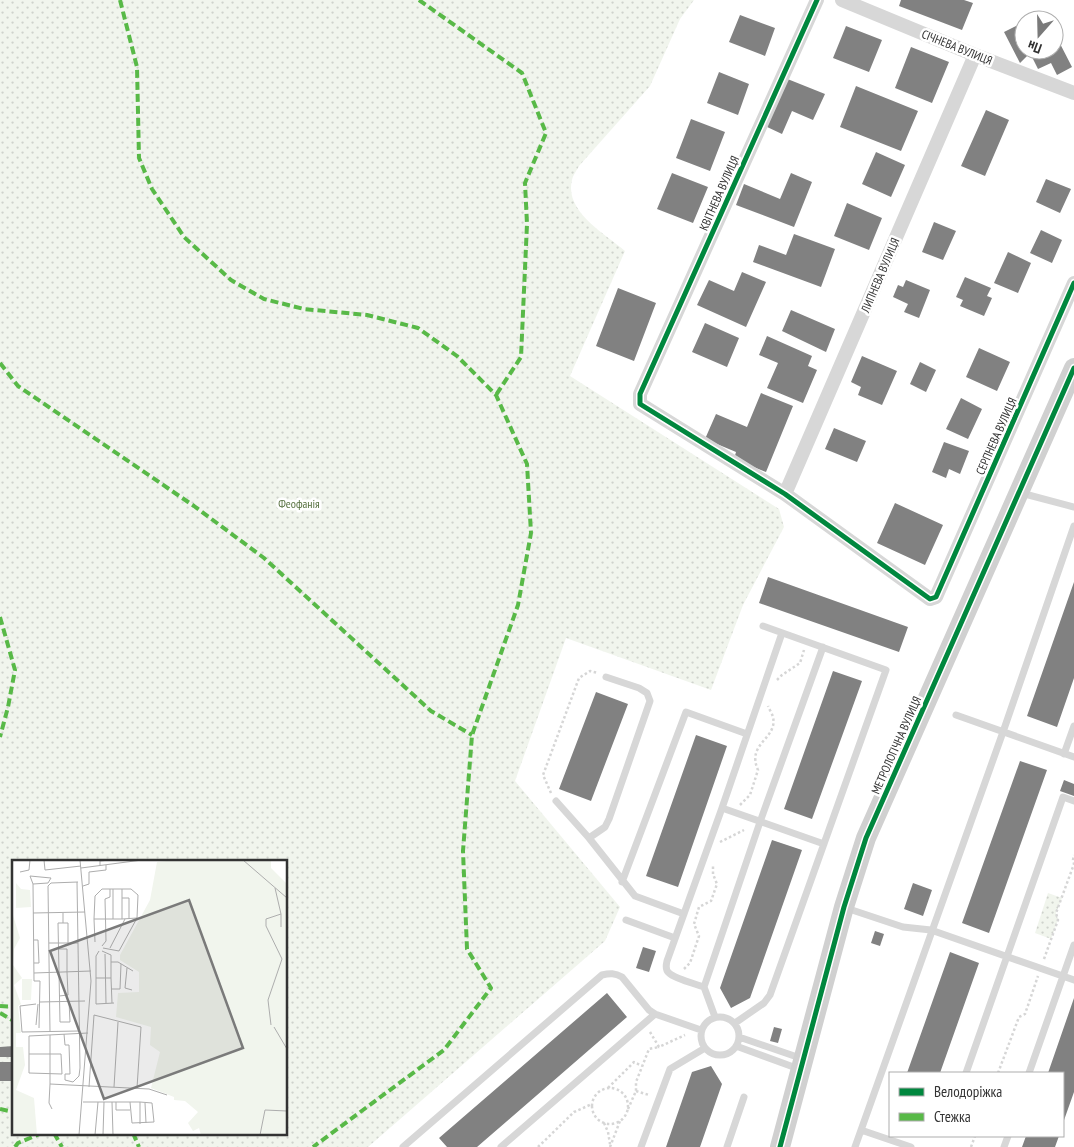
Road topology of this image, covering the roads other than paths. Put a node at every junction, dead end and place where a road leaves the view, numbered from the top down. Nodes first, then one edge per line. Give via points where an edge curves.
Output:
1 (816, 0) edge
2 (842, 0) edge
3 (975, 55) junction
4 (1074, 93) edge
5 (1074, 283) edge
6 (1074, 368) edge
7 (1019, 493) junction
8 (785, 494) junction
9 (1074, 507) edge
10 (1074, 526) edge
11 (763, 626) dead end
12 (782, 633) junction
13 (823, 647) junction
14 (606, 677) road end
15 (956, 715) dead end
16 (1074, 726) edge
17 (1003, 732) junction
18 (747, 734) junction
19 (1064, 754) junction
20 (1074, 757) edge
21 (556, 801) road end
22 (1074, 801) edge
23 (722, 808) junction
24 (760, 822) junction
25 (589, 838) junction
26 (824, 844) junction
27 (622, 882) junction
28 (844, 908) junction
29 (684, 914) junction
30 (626, 920) dead end
31 (931, 930) junction
32 (675, 938) junction
33 (1074, 945) edge
34 (1006, 956) junction
35 (1063, 977) junction
36 (1074, 980) edge
37 (704, 987) junction
38 (655, 1014) junction
39 (715, 1017) junction
40 (735, 1023) junction
41 (701, 1030) junction
42 (739, 1037) junction
43 (736, 1046) junction
44 (705, 1048) junction
45 (802, 1064) junction
46 (966, 1072) edge
47 (1029, 1072) edge
48 (744, 1097) dead end
49 (861, 1130) junction
50 (403, 1147) edge
51 (501, 1147) edge
52 (641, 1147) edge
53 (727, 1147) edge
54 (780, 1147) edge
55 (855, 1147) edge
56 (911, 1147) edge

1 - 8 street, КВІТНЕВА ВУЛИЦЯ via 640,394 643,407
2 - 3 street, СІЧНЕВА ВУЛИЦЯ
3 - 4 street, СІЧНЕВА ВУЛИЦЯ
3 - 8 street, ЛИПНЕВА ВУЛИЦЯ
5 - 8 street, СЕРПНЕВА ВУЛИЦЯ via 936,597 930,599
6 - 7 street, МЕТРОЛОГІЧНА ВУЛИЦЯ
7 - 9 lane
7 - 28 street, МЕТРОЛОГІЧНА ВУЛИЦЯ via 866,838
10 - 17 lane
11 - 12 lane
12 - 13 lane
12 - 18 lane
13 - 24 lane
13 - 26 lane via 886,670
14 - 25 lane via 639,688 647,693 650,701 609,819 605,827
15 - 17 lane
16 - 19 lane
17 - 19 lane
17 - 31 lane
18 - 23 lane
18 - 27 lane via 686,712
19 - 20 lane
21 - 25 lane
22 - 34 lane via 1063,797
23 - 24 lane
23 - 29 lane
24 - 26 lane
24 - 37 lane
25 - 27 lane
26 - 40 lane via 770,995
27 - 29 lane via 634,896
28 - 31 lane via 903,927
28 - 45 street, МЕТРОЛОГІЧНА ВУЛИЦЯ
29 - 32 lane
30 - 32 lane
31 - 34 lane
31 - 49 lane
32 - 37 lane via 667,961 668,973
33 - 35 lane
34 - 35 lane
34 - 46 lane
35 - 36 lane
35 - 47 lane
37 - 39 lane
38 - 41 lane
38 - 50 lane via 622,977 610,973 602,975
38 - 51 lane
39 - 40 lane via 725,1017
39 - 41 lane
40 - 42 lane
41 - 44 lane
42 - 43 lane
42 - 45 lane
43 - 44 lane via 720,1055
43 - 45 lane
44 - 52 lane via 670,1069
45 - 54 street, МЕТРОЛОГІЧНА ВУЛИЦЯ
48 - 53 lane
49 - 55 lane
49 - 56 lane

